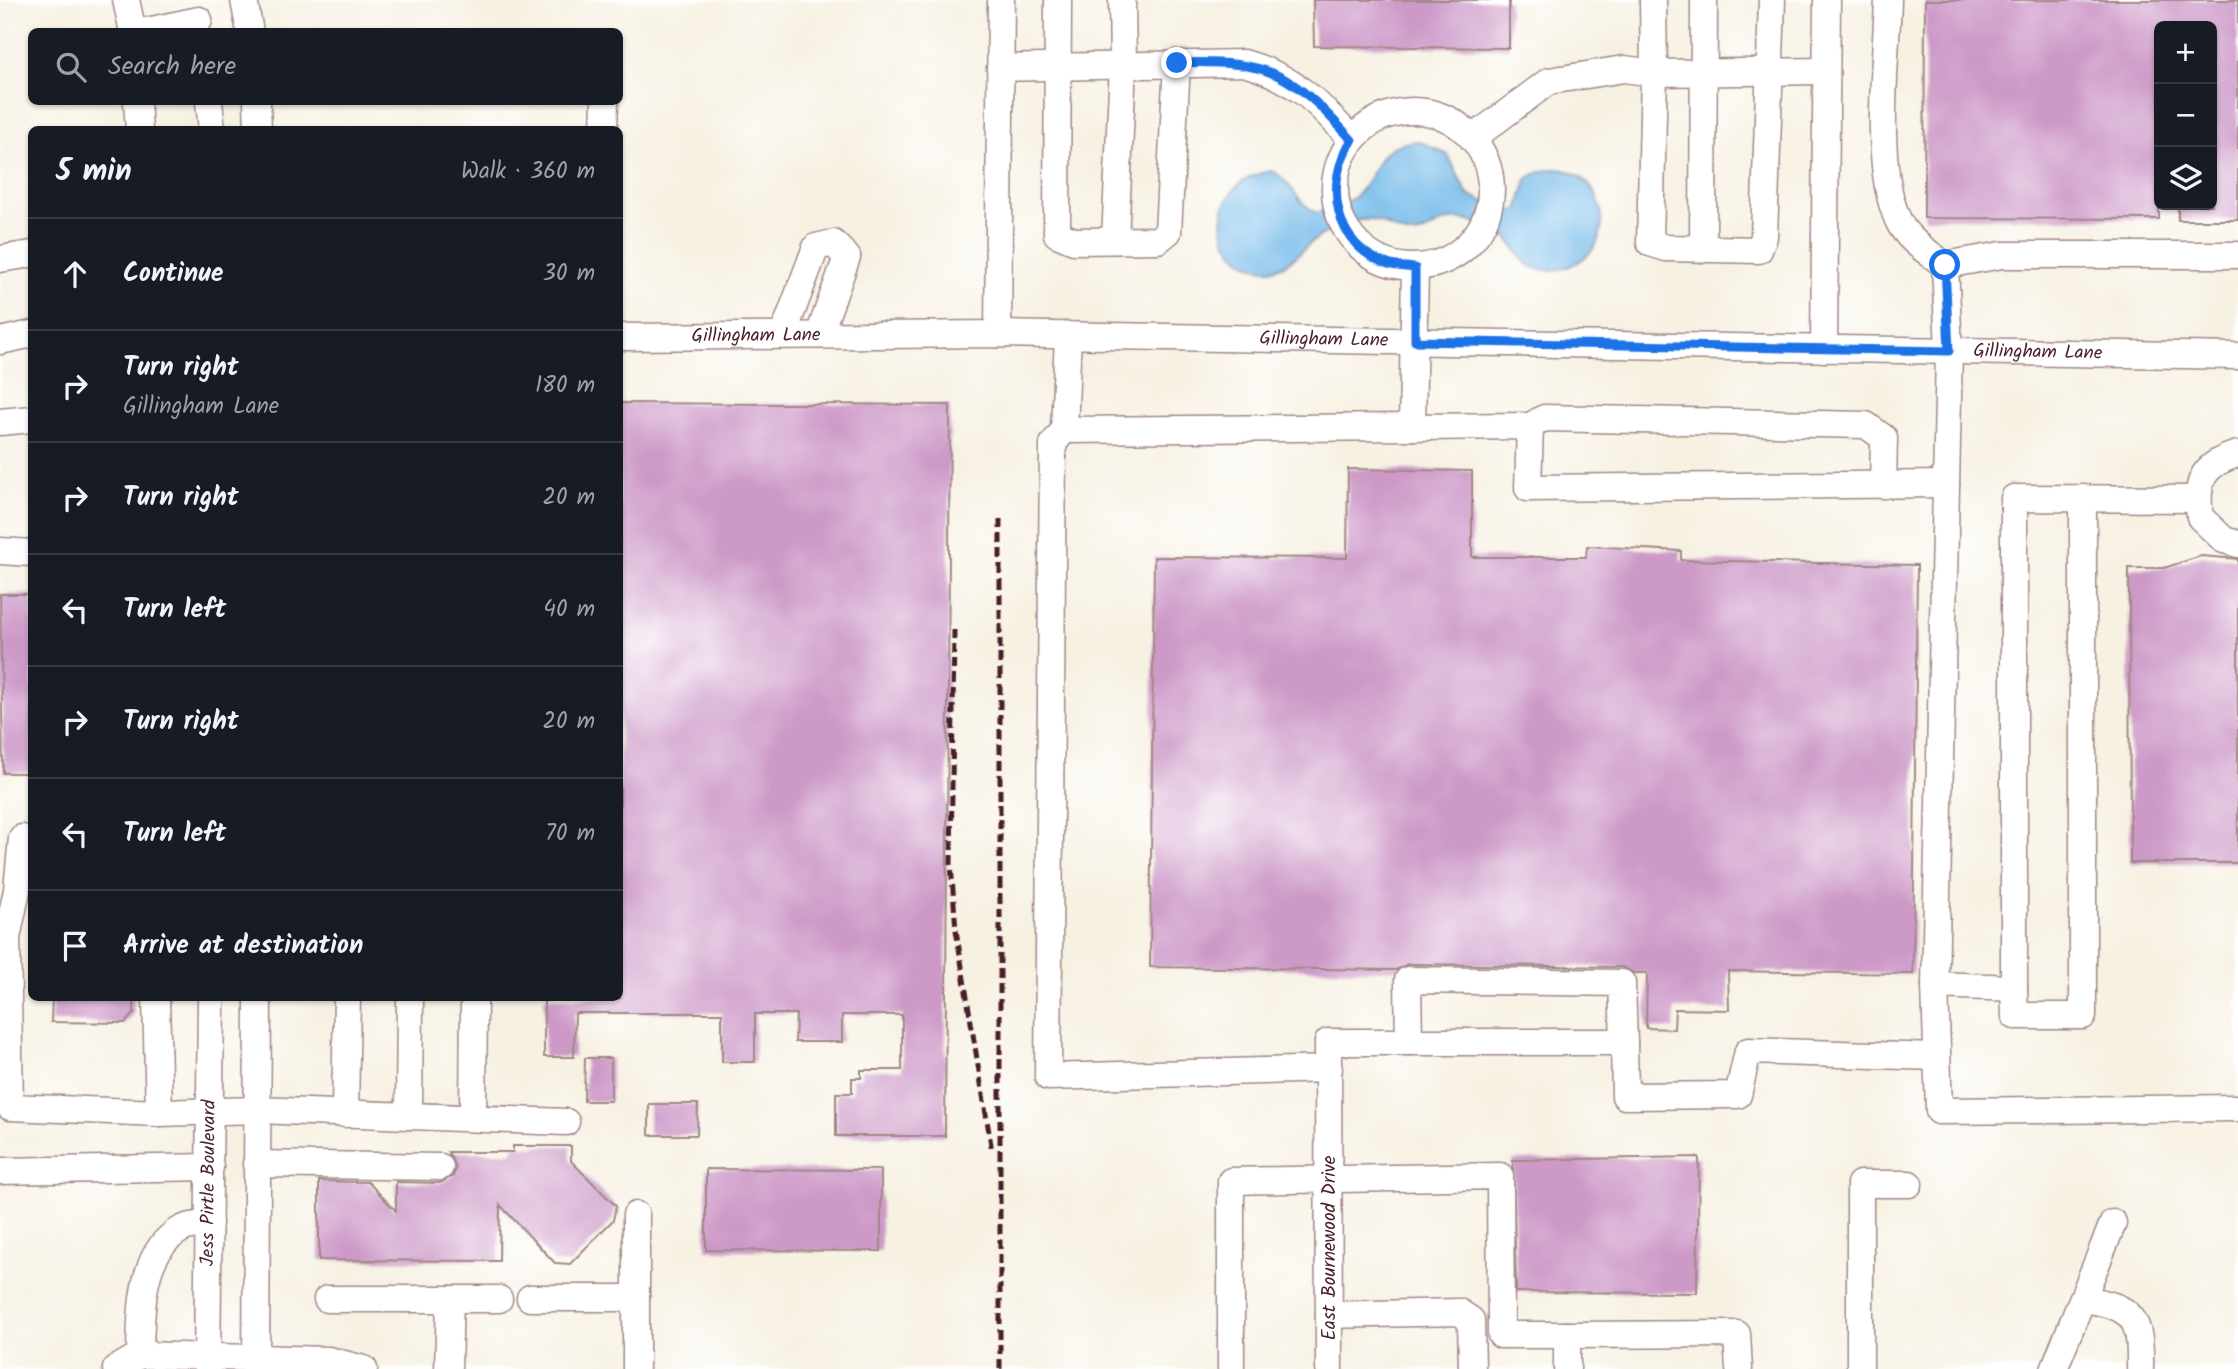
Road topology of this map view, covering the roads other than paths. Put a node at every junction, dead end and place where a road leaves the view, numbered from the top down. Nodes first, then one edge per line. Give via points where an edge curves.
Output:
1 (126, 0) edge
2 (244, 0) edge
3 (1001, 0) edge
4 (1058, 0) edge
5 (1122, 0) edge
6 (1653, 0) edge
7 (1704, 0) edge
8 (1772, 0) edge
9 (1827, 0) edge
10 (1888, 0) edge
11 (198, 17) edge
12 (132, 28) edge
13 (157, 28) edge
14 (249, 28) edge
15 (1177, 63) junction
16 (1123, 65) junction
17 (1058, 66) junction
18 (1000, 68) junction
19 (1826, 71) junction
20 (1704, 72) junction
21 (1771, 72) junction
22 (1654, 73) junction
23 (137, 105) edge
24 (209, 105) edge
25 (257, 105) edge
26 (605, 105) edge
27 (139, 126) edge
28 (212, 126) edge
29 (258, 126) edge
30 (604, 126) edge
31 (1473, 138) junction
32 (1352, 140) junction
33 (1115, 240) junction
34 (1703, 249) junction
35 (28, 254) edge
36 (2238, 255) edge
37 (0, 258) edge
38 (1945, 265) junction
39 (1415, 268) junction
40 (998, 334) junction
41 (28, 335) edge
42 (783, 335) junction
43 (819, 335) junction
44 (1068, 335) junction
45 (623, 337) edge
46 (1415, 341) junction
47 (0, 342) edge
48 (28, 348) edge
49 (1824, 349) junction
50 (1949, 351) junction
51 (2238, 356) edge
52 (28, 419) edge
53 (0, 422) edge
54 (1530, 426) junction
55 (1412, 427) junction
56 (1064, 430) junction
57 (2238, 454) edge
58 (1946, 484) junction
59 (1883, 485) junction
60 (2084, 498) junction
61 (2198, 499) junction
62 (2238, 544) edge
63 (0, 551) edge
64 (28, 553) edge
65 (18, 838) edge
66 (7, 906) edge
67 (1935, 985) junction
68 (2014, 988) junction
69 (156, 1001) edge
70 (211, 1001) edge
71 (258, 1001) edge
72 (347, 1001) edge
73 (411, 1001) edge
74 (474, 1001) edge
75 (1409, 1042) junction
76 (1624, 1042) junction
77 (1937, 1058) junction
78 (1329, 1069) junction
79 (5, 1106) edge
80 (2238, 1108) edge
81 (257, 1110) junction
82 (211, 1111) junction
83 (159, 1113) junction
84 (345, 1114) junction
85 (409, 1116) junction
86 (472, 1118) junction
87 (566, 1122) dead end
88 (256, 1164) junction
89 (210, 1167) junction
90 (440, 1167) dead end
91 (0, 1171) edge
92 (1330, 1178) junction
93 (1909, 1184) dead end
94 (636, 1215) dead end
95 (209, 1223) junction
96 (2113, 1223) dead end
97 (530, 1298) dead end
98 (636, 1298) junction
99 (327, 1299) dead end
100 (450, 1299) junction
101 (499, 1299) dead end
102 (2083, 1299) junction
103 (1329, 1315) junction
104 (1567, 1335) junction
105 (140, 1356) junction
106 (207, 1363) edge
107 (256, 1364) edge
108 (116, 1369) edge
109 (364, 1369) edge
110 (448, 1369) edge
111 (636, 1369) edge
112 (1231, 1369) edge
113 (1329, 1369) edge
114 (1472, 1369) edge
115 (1567, 1369) edge
116 (1739, 1369) edge
117 (1860, 1369) edge
118 (2054, 1369) edge
119 (2140, 1369) edge

1 - 12 street
2 - 14 street
3 - 18 street
4 - 17 street
5 - 16 street
6 - 22 street
7 - 20 street
8 - 21 street
9 - 19 street
10 - 38 street via 1884,162 1898,221
11 - 13 street
15 - 16 street
15 - 32 street via 1244,63 1275,72 1316,101
15 - 33 street via 1168,232 1158,240
16 - 17 street
16 - 33 street
17 - 18 street
17 - 33 street via 1057,234 1074,241
18 - 40 street
19 - 21 street
19 - 49 street
20 - 21 street
20 - 22 street
20 - 34 street
21 - 34 street via 1764,237 1759,250
22 - 31 street via 1624,69 1549,81
22 - 34 street via 1650,243
23 - 27 street
24 - 28 street
25 - 29 street
26 - 30 street
31 - 32 street via 1454,121 1430,112 1405,110 1379,118
31 - 39 street via 1486,160 1491,197 1479,233 1462,251 1440,263
32 - 39 street via 1335,181 1347,232 1365,252 1388,264
35 - 37 street
36 - 38 street via 2001,255
38 - 50 street
39 - 46 street
40 - 43 street, Gillingham Lane
40 - 44 street, Gillingham Lane
41 - 47 street
42 - 43 street, Gillingham Lane
42 - 43 street via 816,247 833,243 847,257
42 - 45 street, Gillingham Lane
44 - 46 street, Gillingham Lane
44 - 56 street
46 - 49 street, Gillingham Lane
46 - 55 street
47 - 48 street
49 - 50 street, Gillingham Lane
50 - 51 street, Gillingham Lane
50 - 58 street
52 - 53 street
54 - 55 street
54 - 59 street via 1544,418 1866,425 1884,438
54 - 59 street via 1528,488
55 - 56 street
56 - 78 street via 1053,444 1048,1077
57 - 61 street via 2210,466 2198,486
58 - 59 street
58 - 67 street
60 - 61 street
60 - 68 street via 2014,498
60 - 68 street via 2083,1016 2015,1016
61 - 62 street via 2200,517 2211,530
63 - 64 street
65 - 66 street
66 - 79 street
67 - 68 street
67 - 77 street
69 - 83 street
70 - 82 street, Jess Pirtle Boulevard
71 - 81 street
72 - 84 street
73 - 85 street
74 - 86 street
75 - 76 street
75 - 76 street via 1408,980 1622,983
75 - 78 street, East Bournewood Drive via 1328,1042
76 - 77 street via 1625,1096 1738,1095 1748,1051
77 - 80 street via 1938,1111
78 - 92 street, East Bournewood Drive
79 - 83 street
81 - 82 street
81 - 84 street
81 - 88 street
82 - 83 street
82 - 89 street, Jess Pirtle Boulevard
84 - 85 street
85 - 86 street
86 - 87 street
88 - 90 street
88 - 107 street
89 - 91 street
89 - 95 street, Jess Pirtle Boulevard
92 - 103 street, East Bournewood Drive
92 - 104 street via 1500,1177 1501,1335
92 - 112 street via 1231,1181
93 - 117 street via 1860,1185
94 - 98 street
95 - 105 street via 182,1229 164,1244 150,1268
95 - 106 street, Jess Pirtle Boulevard
96 - 102 street
97 - 98 street
98 - 111 street
99 - 100 street
100 - 101 street
100 - 110 street
102 - 118 street
102 - 119 street via 2114,1304 2129,1315 2140,1334
103 - 113 street, East Bournewood Drive
103 - 114 street via 1459,1312 1471,1320
104 - 115 street
104 - 116 street via 1737,1334
105 - 106 street
105 - 108 street
106 - 107 street
107 - 109 street via 329,1360

